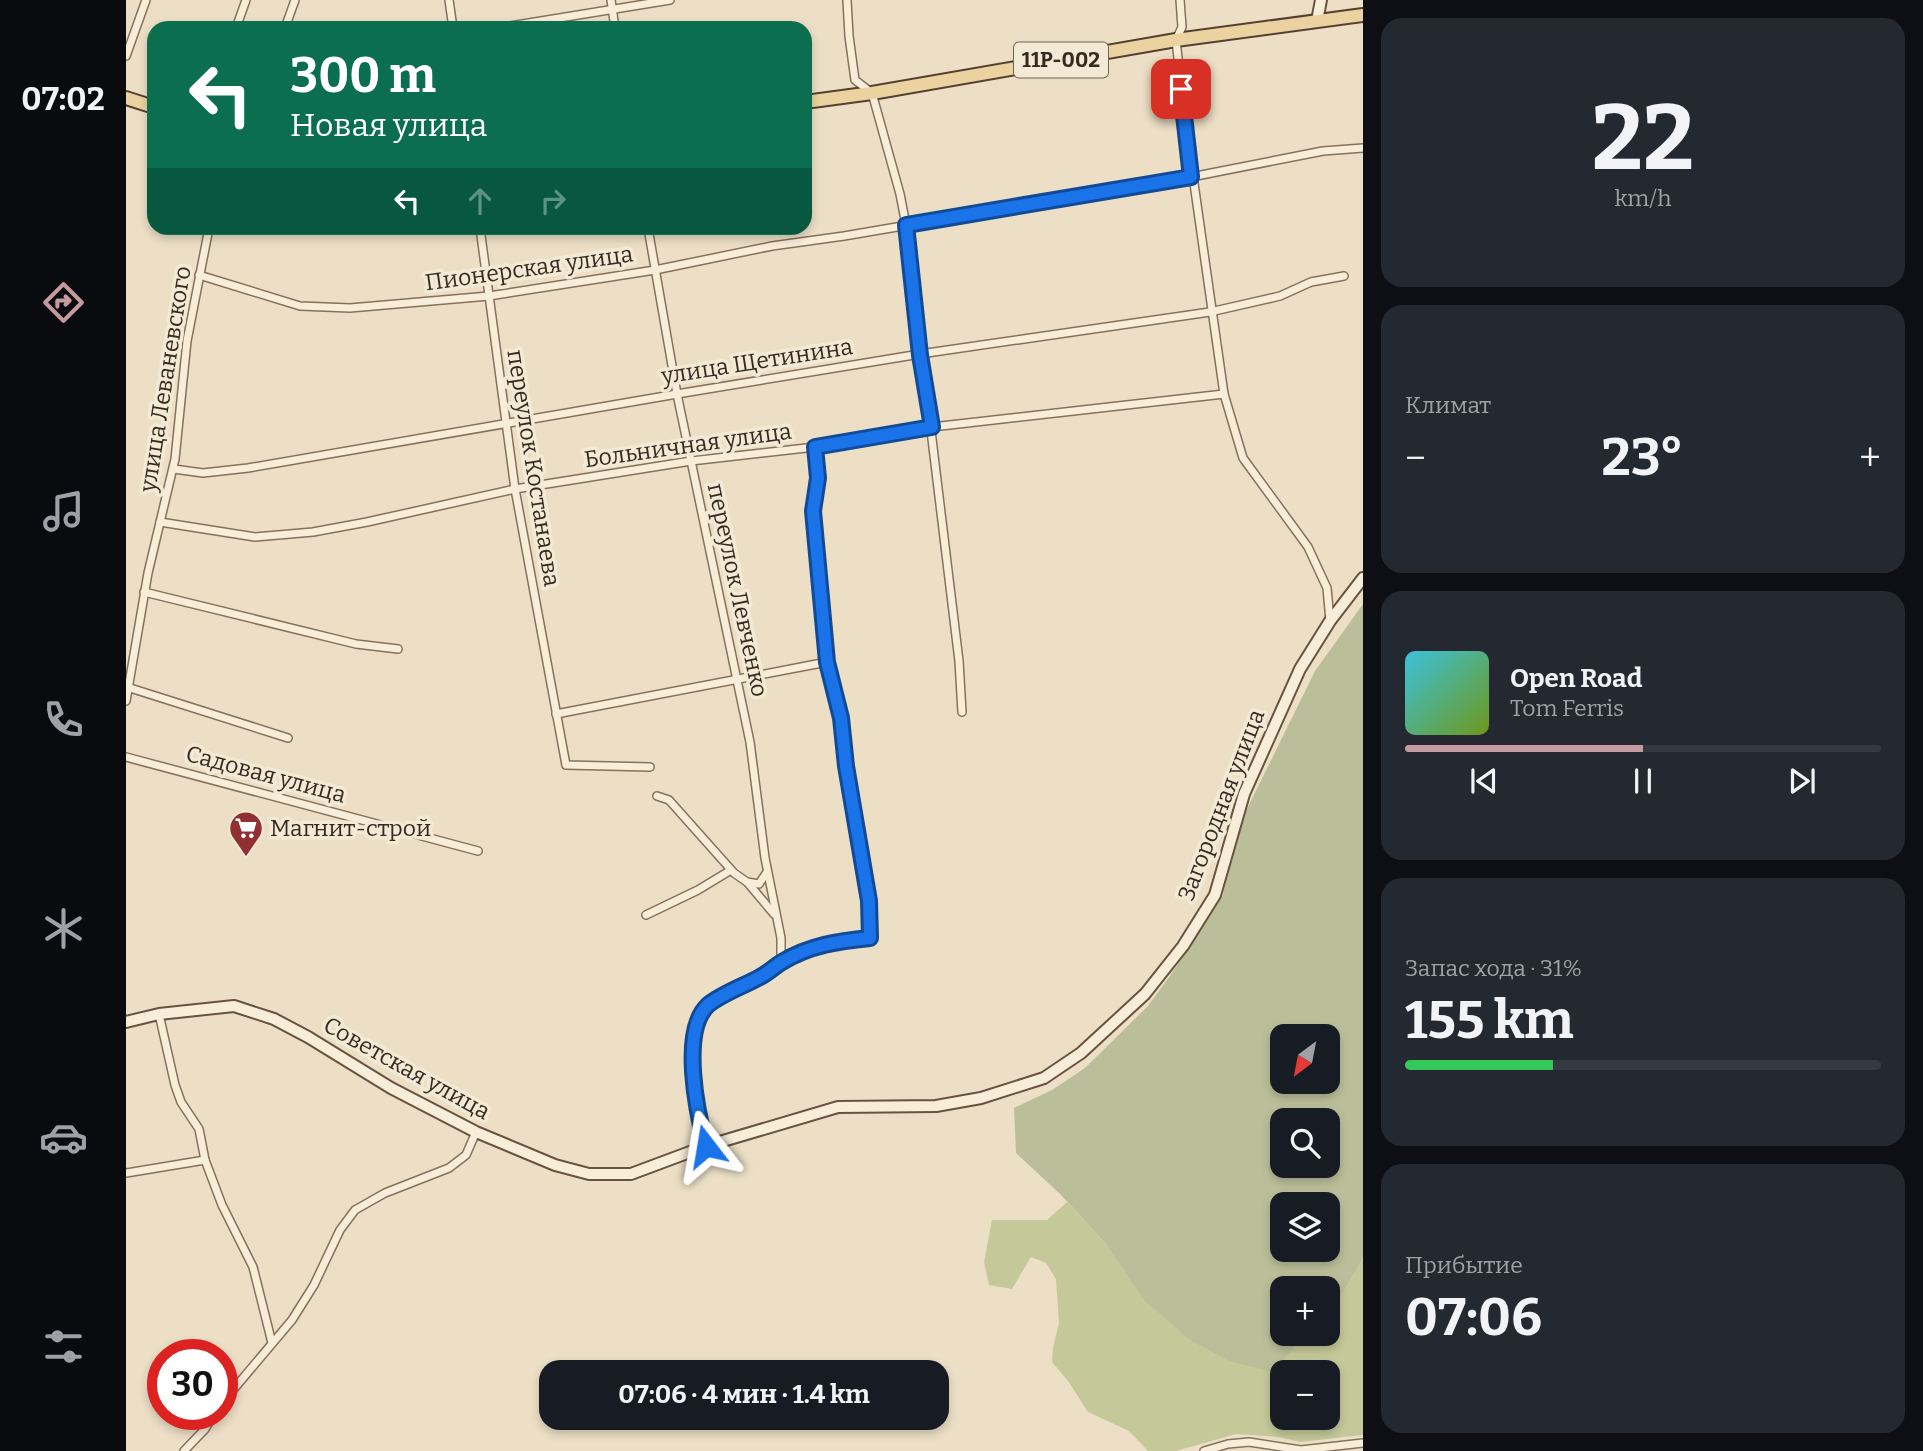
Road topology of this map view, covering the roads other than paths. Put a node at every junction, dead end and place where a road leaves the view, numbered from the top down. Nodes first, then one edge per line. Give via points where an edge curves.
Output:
1 (146, 0) edge
2 (246, 0) edge
3 (295, 0) edge
4 (449, 0) edge
5 (611, 0) edge
6 (670, 0) edge
7 (847, 0) edge
8 (1180, 0) edge
9 (1321, 0) edge
10 (612, 9) junction
11 (1363, 15) edge
12 (238, 21) edge
13 (288, 21) edge
14 (452, 21) edge
15 (540, 21) edge
16 (614, 21) edge
17 (1317, 21) junction
18 (1176, 40) junction
19 (126, 56) edge
20 (872, 93) junction
21 (126, 98) edge
22 (812, 101) edge
23 (147, 105) edge
24 (1363, 148) edge
25 (1191, 177) junction
26 (906, 225) junction
27 (208, 235) edge
28 (481, 235) edge
29 (649, 235) edge
30 (655, 270) junction
31 (199, 275) junction
32 (1344, 276) dead end
33 (489, 296) junction
34 (1210, 312) junction
35 (920, 355) junction
36 (677, 394) junction
37 (1223, 394) junction
38 (505, 423) junction
39 (932, 427) junction
40 (815, 447) junction
41 (691, 461) junction
42 (174, 469) junction
43 (515, 489) junction
44 (160, 522) junction
45 (1363, 578) edge
46 (144, 592) junction
47 (1331, 621) junction
48 (398, 649) dead end
49 (827, 662) junction
50 (737, 680) junction
51 (127, 687) edge
52 (126, 701) edge
53 (962, 712) dead end
54 (556, 714) junction
55 (288, 737) dead end
56 (126, 757) edge
57 (650, 767) dead end
58 (657, 796) dead end
59 (478, 851) dead end
60 (731, 870) junction
61 (768, 872) junction
62 (747, 882) junction
63 (646, 915) dead end
64 (776, 918) junction
65 (781, 962) junction
66 (159, 1014) junction
67 (126, 1022) edge
68 (476, 1132) junction
69 (706, 1146) junction
70 (205, 1160) junction
71 (126, 1173) edge
72 (272, 1343) junction
73 (238, 1384) edge
74 (204, 1430) edge
75 (1363, 1443) edge
76 (184, 1451) edge
77 (1204, 1451) edge

1 - 19 street
2 - 12 street
3 - 13 street
4 - 14 street
5 - 10 street
6 - 10 street
7 - 20 street via 855,80
8 - 18 street via 1182,27
9 - 17 street
10 - 15 street
10 - 16 street
11 - 17 main road, 11Р-002
17 - 18 main road, 11Р-002
18 - 20 main road, 11Р-002
18 - 25 street
20 - 22 main road, 11Р-002
20 - 26 street
21 - 23 main road
24 - 25 street, Пионерская улица via 1323,151
25 - 26 street, Пионерская улица
25 - 34 street
26 - 30 street, Пионерская улица
26 - 35 street
27 - 31 street, улица Леваневского
28 - 33 street, переулок Костанаева
29 - 30 street, переулок Левченко
30 - 33 street, Пионерская улица
30 - 36 street, переулок Левченко
31 - 33 street, Пионерская улица via 300,306 350,308
31 - 42 street, улица Леваневского
32 - 34 street, улица Щетинина
33 - 38 street, переулок Костанаева
34 - 35 street, улица Щетинина
34 - 37 street
35 - 36 street, улица Щетинина
35 - 39 street
36 - 38 street, улица Щетинина
36 - 41 street, переулок Левченко
37 - 39 street, Больничная улица
37 - 47 street via 1243,458 1308,547 1327,588
38 - 42 street, улица Щетинина via 248,468 204,473
38 - 43 street, переулок Костанаева
39 - 40 street, Больничная улица
39 - 53 street
40 - 41 street, Больничная улица
40 - 49 street via 818,478 813,511
41 - 43 street, Больничная улица
41 - 50 street, переулок Левченко
42 - 44 street, улица Леваневского
43 - 44 street, Больничная улица via 313,532 255,537
43 - 54 street, переулок Костанаева
44 - 46 street, улица Леваневского
45 - 47 street, Загородная улица
46 - 48 street via 356,644
46 - 51 street, улица Леваневского
47 - 69 street, Загородная улица via 1300,668 1244,794 1215,895 1145,994 1081,1053 1044,1078 981,1098 936,1106 838,1107
49 - 50 street
49 - 65 street via 841,718 869,901 870,938 814,946
50 - 54 street
50 - 61 street, переулок Левченко
51 - 52 street, улица Леваневского
51 - 55 street
54 - 57 street, переулок Костанаева via 566,765
56 - 59 street, Садовая улица
58 - 60 street via 669,800
60 - 62 street
60 - 63 street
61 - 62 street via 759,884
61 - 64 street, переулок Левченко
62 - 64 street
64 - 65 street, переулок Левченко
65 - 69 street via 707,1006 696,1024 696,1092
66 - 67 street, Советская улица
66 - 68 street, Советская улица via 234,1006 274,1019
66 - 70 street via 175,1085 199,1129
68 - 69 street, Советская улица via 589,1174 631,1174
68 - 72 street via 466,1154 449,1168 355,1210 292,1320
70 - 71 street
70 - 72 street via 253,1267
72 - 73 street
74 - 76 street
75 - 77 street via 1301,1450 1248,1442

